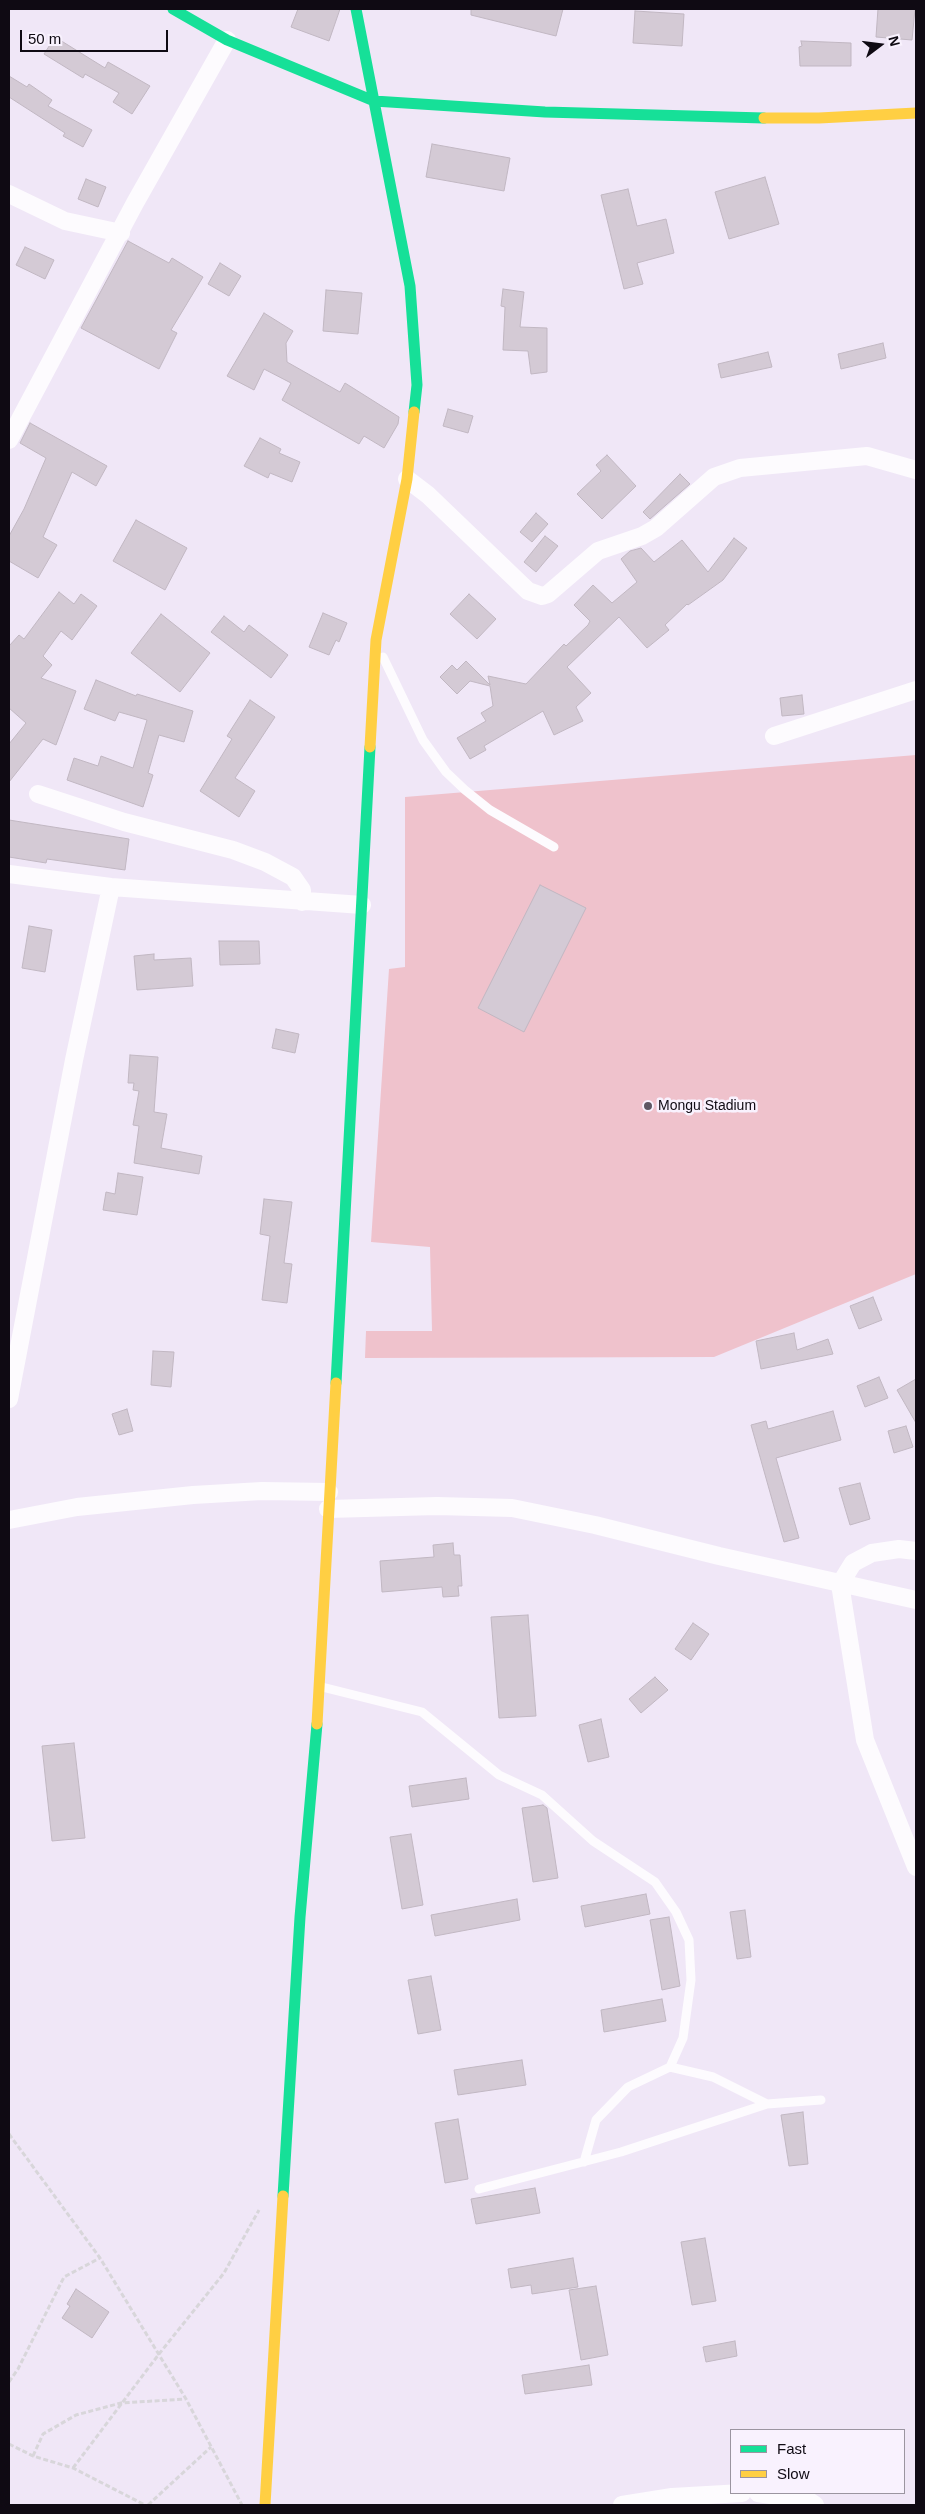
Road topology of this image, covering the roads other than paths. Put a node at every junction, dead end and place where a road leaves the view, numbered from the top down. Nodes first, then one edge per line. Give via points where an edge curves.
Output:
1 (173, 9) edge
2 (356, 9) edge
3 (227, 40) junction
4 (374, 101) junction
5 (916, 113) edge
6 (9, 194) edge
7 (121, 233) junction
8 (9, 440) edge
9 (916, 470) edge
10 (407, 479) junction
11 (376, 640) junction
12 (916, 690) edge
13 (774, 736) dead end
14 (38, 794) dead end
15 (554, 847) dead end
16 (9, 874) edge
17 (112, 887) junction
18 (302, 902) junction
19 (362, 905) junction
20 (9, 1399) edge
21 (329, 1500) junction
22 (9, 1520) edge
23 (916, 1551) edge
24 (840, 1584) junction
25 (916, 1600) edge
26 (320, 1686) junction
27 (916, 1867) edge
28 (670, 2067) junction
29 (821, 2100) dead end
30 (767, 2104) junction
31 (584, 2162) junction
32 (479, 2189) dead end
33 (730, 2494) edge
34 (764, 2494) edge
35 (265, 2505) edge
36 (622, 2505) edge
37 (815, 2505) edge

1 - 3 street
2 - 4 street
3 - 4 street
3 - 7 street
4 - 5 street via 676,117 819,118
4 - 10 street via 410,286 417,385
6 - 7 street via 64,221
7 - 8 street
9 - 10 street via 859,456 740,468 714,477 656,528 598,551 542,596 528,591 428,495
10 - 11 street
11 - 15 lane via 423,740 446,772 490,810
11 - 19 street
12 - 13 street
14 - 18 street via 265,862 293,877 302,890
16 - 17 street
17 - 18 street
17 - 20 street via 74,1060
18 - 19 street
19 - 21 street
21 - 22 street via 262,1491 193,1495 77,1507
21 - 24 street via 512,1508
21 - 26 street
23 - 24 street via 899,1549 872,1553 853,1563
24 - 25 street
24 - 27 street via 865,1740
26 - 28 lane via 422,1712 499,1775 542,1795 593,1841 655,1882 676,1912 689,1940 691,1980 687,2008 682,2038
26 - 35 street via 300,1918
28 - 30 lane via 713,2077
28 - 31 lane via 628,2087 596,2120
29 - 30 lane
30 - 31 lane
31 - 32 lane
33 - 36 street via 672,2497
34 - 37 street via 809,2501

